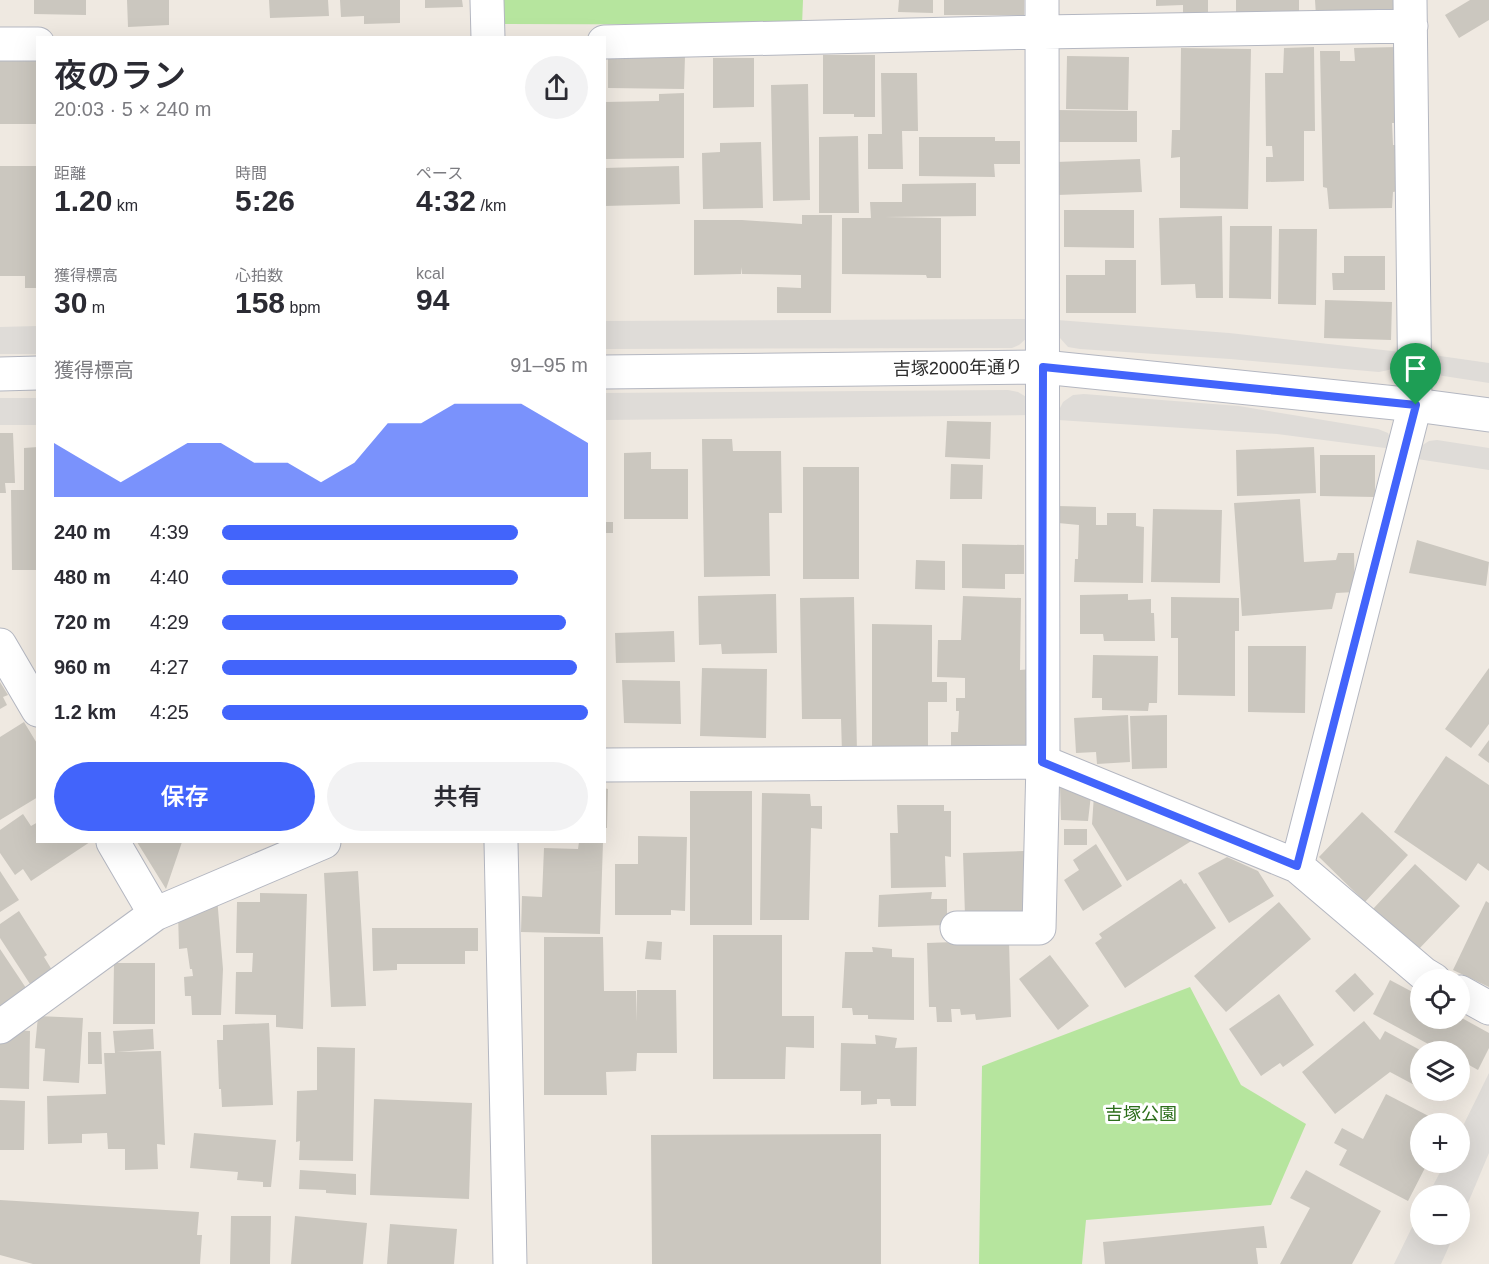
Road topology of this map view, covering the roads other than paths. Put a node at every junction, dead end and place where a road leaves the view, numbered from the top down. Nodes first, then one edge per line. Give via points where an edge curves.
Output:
1 (487, 0) edge
2 (1042, 0) edge
3 (1410, 13) edge
4 (1042, 32) junction
5 (488, 36) edge
6 (606, 42) edge
7 (0, 44) edge
8 (36, 44) edge
9 (1043, 367) junction
10 (606, 372) edge
11 (0, 374) edge
12 (36, 374) edge
13 (1416, 405) junction
14 (1489, 415) edge
15 (0, 645) edge
16 (36, 707) edge
17 (1042, 762) junction
18 (606, 765) edge
19 (114, 843) edge
20 (322, 843) edge
21 (501, 843) edge
22 (1297, 866) junction
23 (155, 914) junction
24 (957, 928) dead end
25 (1418, 969) edge
26 (1470, 998) edge
27 (1489, 1008) edge
28 (0, 1027) edge
29 (510, 1264) edge

1 - 5 street
2 - 4 street
3 - 4 street
3 - 13 street
4 - 6 street
4 - 9 street
7 - 8 street
9 - 10 street, 吉塚2000年通り
9 - 13 street, 吉塚2000年通り
9 - 17 street
11 - 12 street
13 - 14 street, 吉塚2000年通り
13 - 22 street
15 - 16 street
17 - 18 street
17 - 22 street
17 - 24 street via 1040,928
19 - 23 street
20 - 23 street
21 - 29 street
22 - 25 street
23 - 28 street
26 - 27 street

